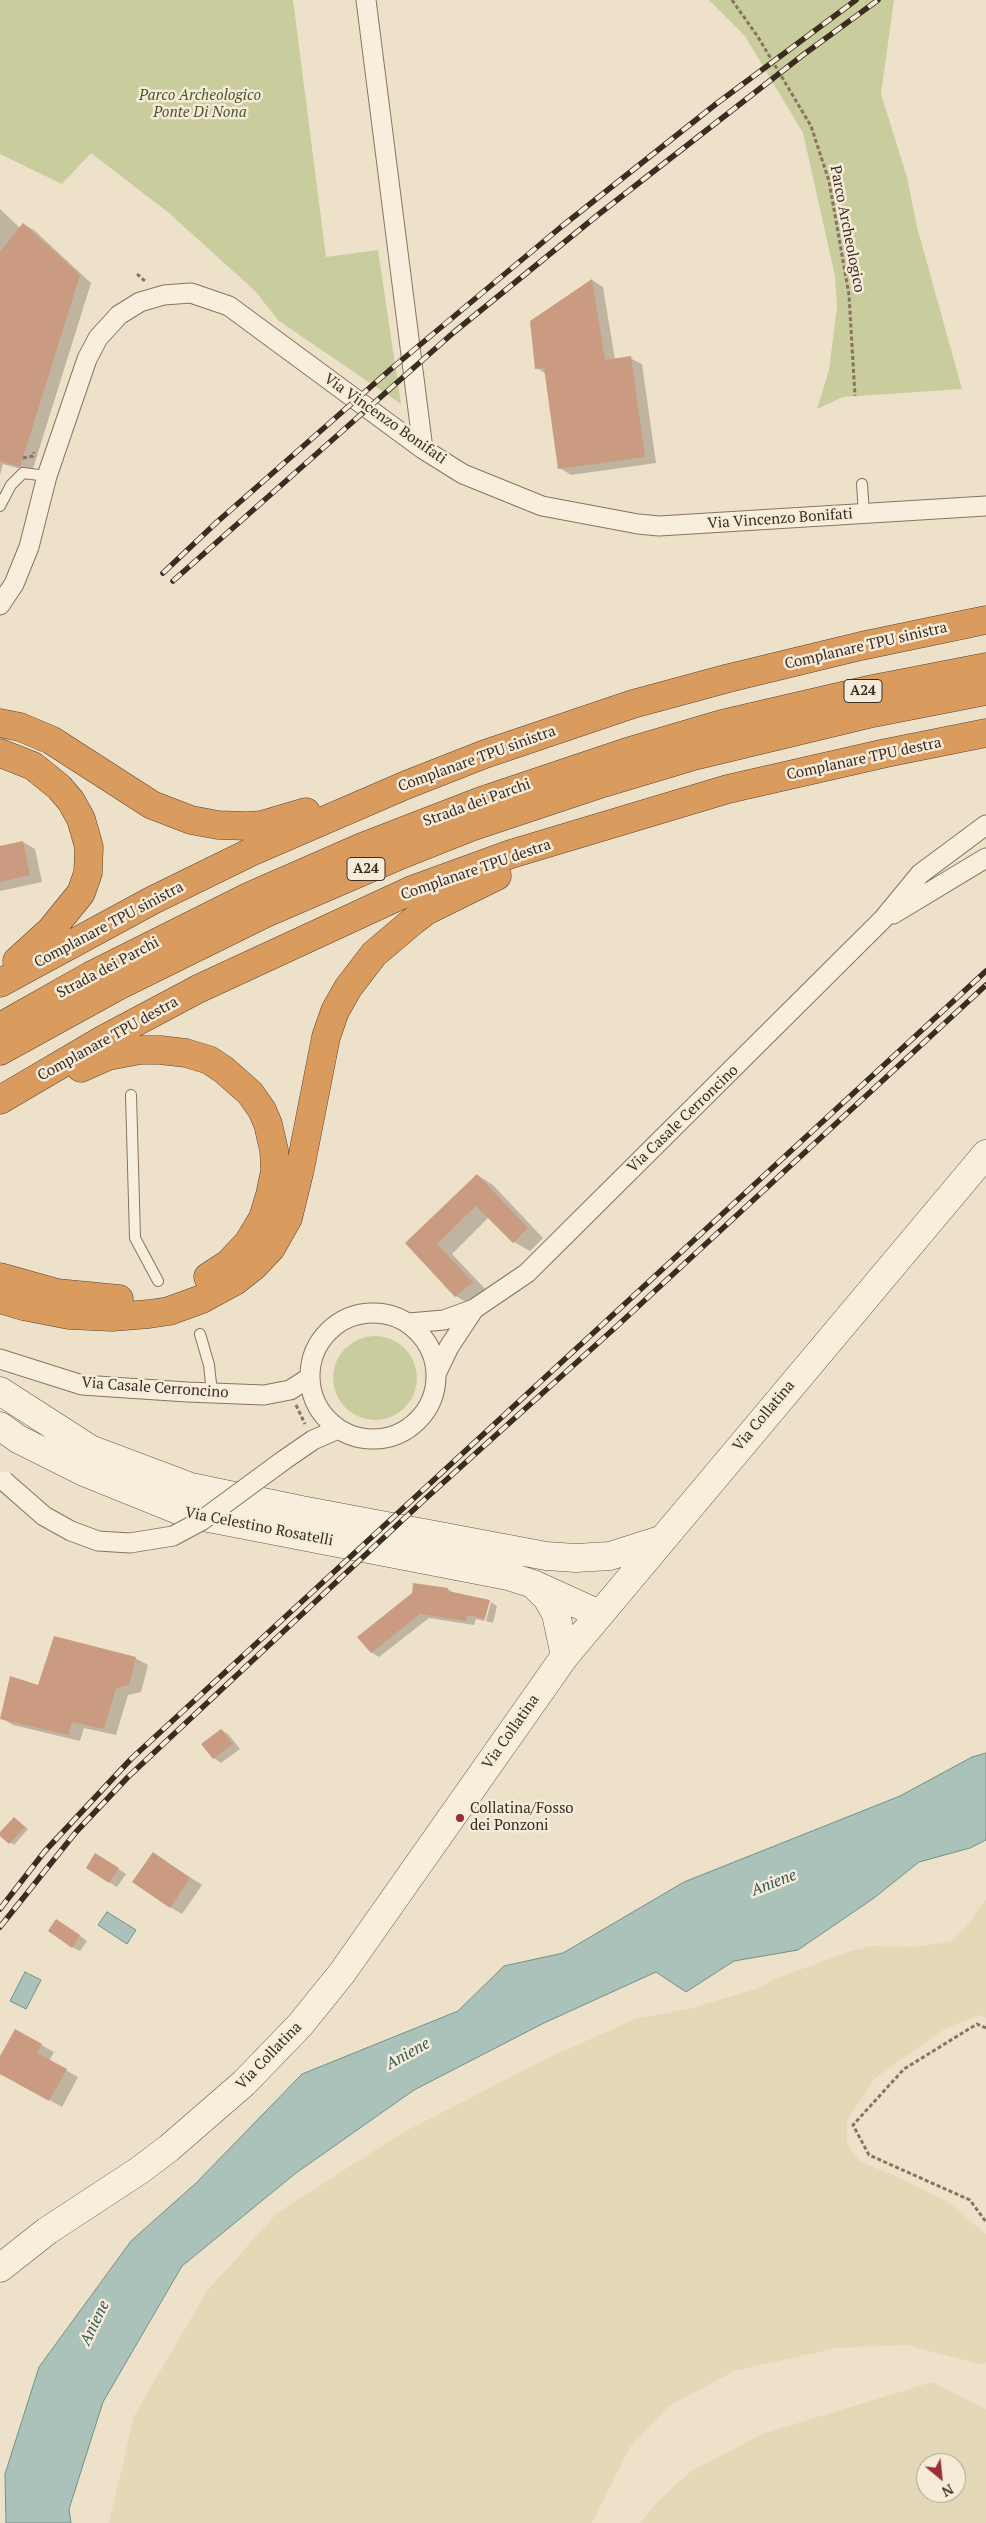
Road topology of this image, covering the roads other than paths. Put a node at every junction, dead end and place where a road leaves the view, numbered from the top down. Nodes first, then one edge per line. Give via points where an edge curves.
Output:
1 (366, 0) edge
2 (424, 449) junction
3 (47, 476) junction
4 (862, 484) dead end
5 (0, 506) edge
6 (986, 506) edge
7 (864, 513) junction
8 (0, 605) edge
9 (986, 620) edge
10 (986, 667) edge
11 (986, 692) edge
12 (0, 723) edge
13 (747, 730) junction
14 (986, 733) edge
15 (0, 753) edge
16 (485, 754) junction
17 (986, 825) edge
18 (578, 836) junction
19 (986, 858) edge
20 (883, 919) junction
21 (0, 974) edge
22 (0, 983) edge
23 (0, 1027) edge
24 (0, 1051) edge
25 (131, 1095) dead end
26 (0, 1100) edge
27 (0, 1110) edge
28 (986, 1154) edge
29 (0, 1277) edge
30 (158, 1281) dead end
31 (0, 1299) edge
32 (474, 1309) junction
33 (409, 1323) junction
34 (200, 1334) dead end
35 (0, 1359) edge
36 (437, 1372) junction
37 (309, 1378) junction
38 (0, 1390) edge
39 (212, 1393) junction
40 (0, 1426) edge
41 (338, 1429) junction
42 (2, 1479) edge
43 (661, 1539) junction
44 (511, 1550) junction
45 (533, 1584) junction
46 (599, 1614) junction
47 (565, 1656) junction
48 (0, 2268) edge

1 - 2 street
2 - 3 street, Via Vincenzo Bonifati via 230,306 191,293 164,295 140,302 119,315 98,338 77,383
2 - 7 street, Via Vincenzo Bonifati via 463,474 542,506 638,524 743,522
3 - 5 lane via 23,473 11,485
3 - 8 street, Via Vincenzo Bonifati via 29,548 14,584
4 - 7 lane
6 - 7 street, Via Vincenzo Bonifati
9 - 16 highway, Complanare TPU sinistra via 729,678 633,704
10 - 13 highway, Strada dei Parchi / A24 via 873,689
11 - 13 highway, Strada dei Parchi / A24 via 873,713
12 - 16 highway via 20,727 51,740 164,810 191,820 228,826 262,825 286,819 416,768
13 - 23 highway, Strada dei Parchi / A24 via 548,777 362,847 250,896 146,947
13 - 24 highway, Strada dei Parchi / A24 via 403,854 264,914 118,986
14 - 18 highway, Complanare TPU destra via 773,778
15 - 21 highway via 33,766 65,793 84,826 90,856 86,880 76,901 42,939
16 - 22 highway, Complanare TPU sinistra via 251,852 153,900
17 - 20 street, Via Casale Cerroncino via 920,874
18 - 26 highway, Complanare TPU destra via 511,854 412,890 336,924 198,989
18 - 31 highway via 426,911 385,942 356,975 338,1005 326,1038 288,1218 271,1248 254,1266 202,1299 169,1311 149,1314 112,1317 69,1315
19 - 20 street, Via Casale Cerroncino
20 - 32 street, Via Casale Cerroncino via 527,1273
25 - 30 lane via 135,1238
27 - 29 highway via 108,1056 151,1050 186,1053 217,1065 255,1100 268,1124 276,1171 263,1218 248,1243 220,1269 186,1286 144,1298 114,1299 58,1294
28 - 43 street, Via Collatina
32 - 33 street, Via Casale Cerroncino via 444,1320
32 - 36 street, Via Casale Cerroncino via 448,1347
33 - 36 street, Via Casale Cerroncino via 423,1336 433,1353
33 - 37 street, Via Casale Cerroncino via 388,1314 364,1313 343,1320 324,1335 313,1355
34 - 39 lane via 209,1365
35 - 39 street, Via Casale Cerroncino via 82,1385
36 - 41 street, Via Casale Cerroncino via 435,1392 427,1410 413,1425 396,1435 376,1440 356,1438
37 - 39 street, Via Casale Cerroncino via 290,1390 264,1395
37 - 41 street, Via Casale Cerroncino via 313,1398 323,1416
38 - 44 street, Via Celestino Rosatelli via 90,1449 191,1486
40 - 45 street, Via Celestino Rosatelli via 18,1439 84,1472 188,1514 459,1565
41 - 42 street, bridge via 312,1440 201,1521 173,1536 130,1543 98,1541 71,1531 44,1516
43 - 44 street, Via Celestino Rosatelli via 631,1551 602,1557 561,1557
43 - 46 street, Via Collatina
44 - 46 street, Via Celestino Rosatelli via 569,1582
45 - 46 street, Via Celestino Rosatelli
45 - 47 street via 547,1598 556,1614
46 - 47 street, Via Collatina
47 - 48 street, Via Collatina via 342,1973 283,2044 216,2109 153,2161 40,2236

